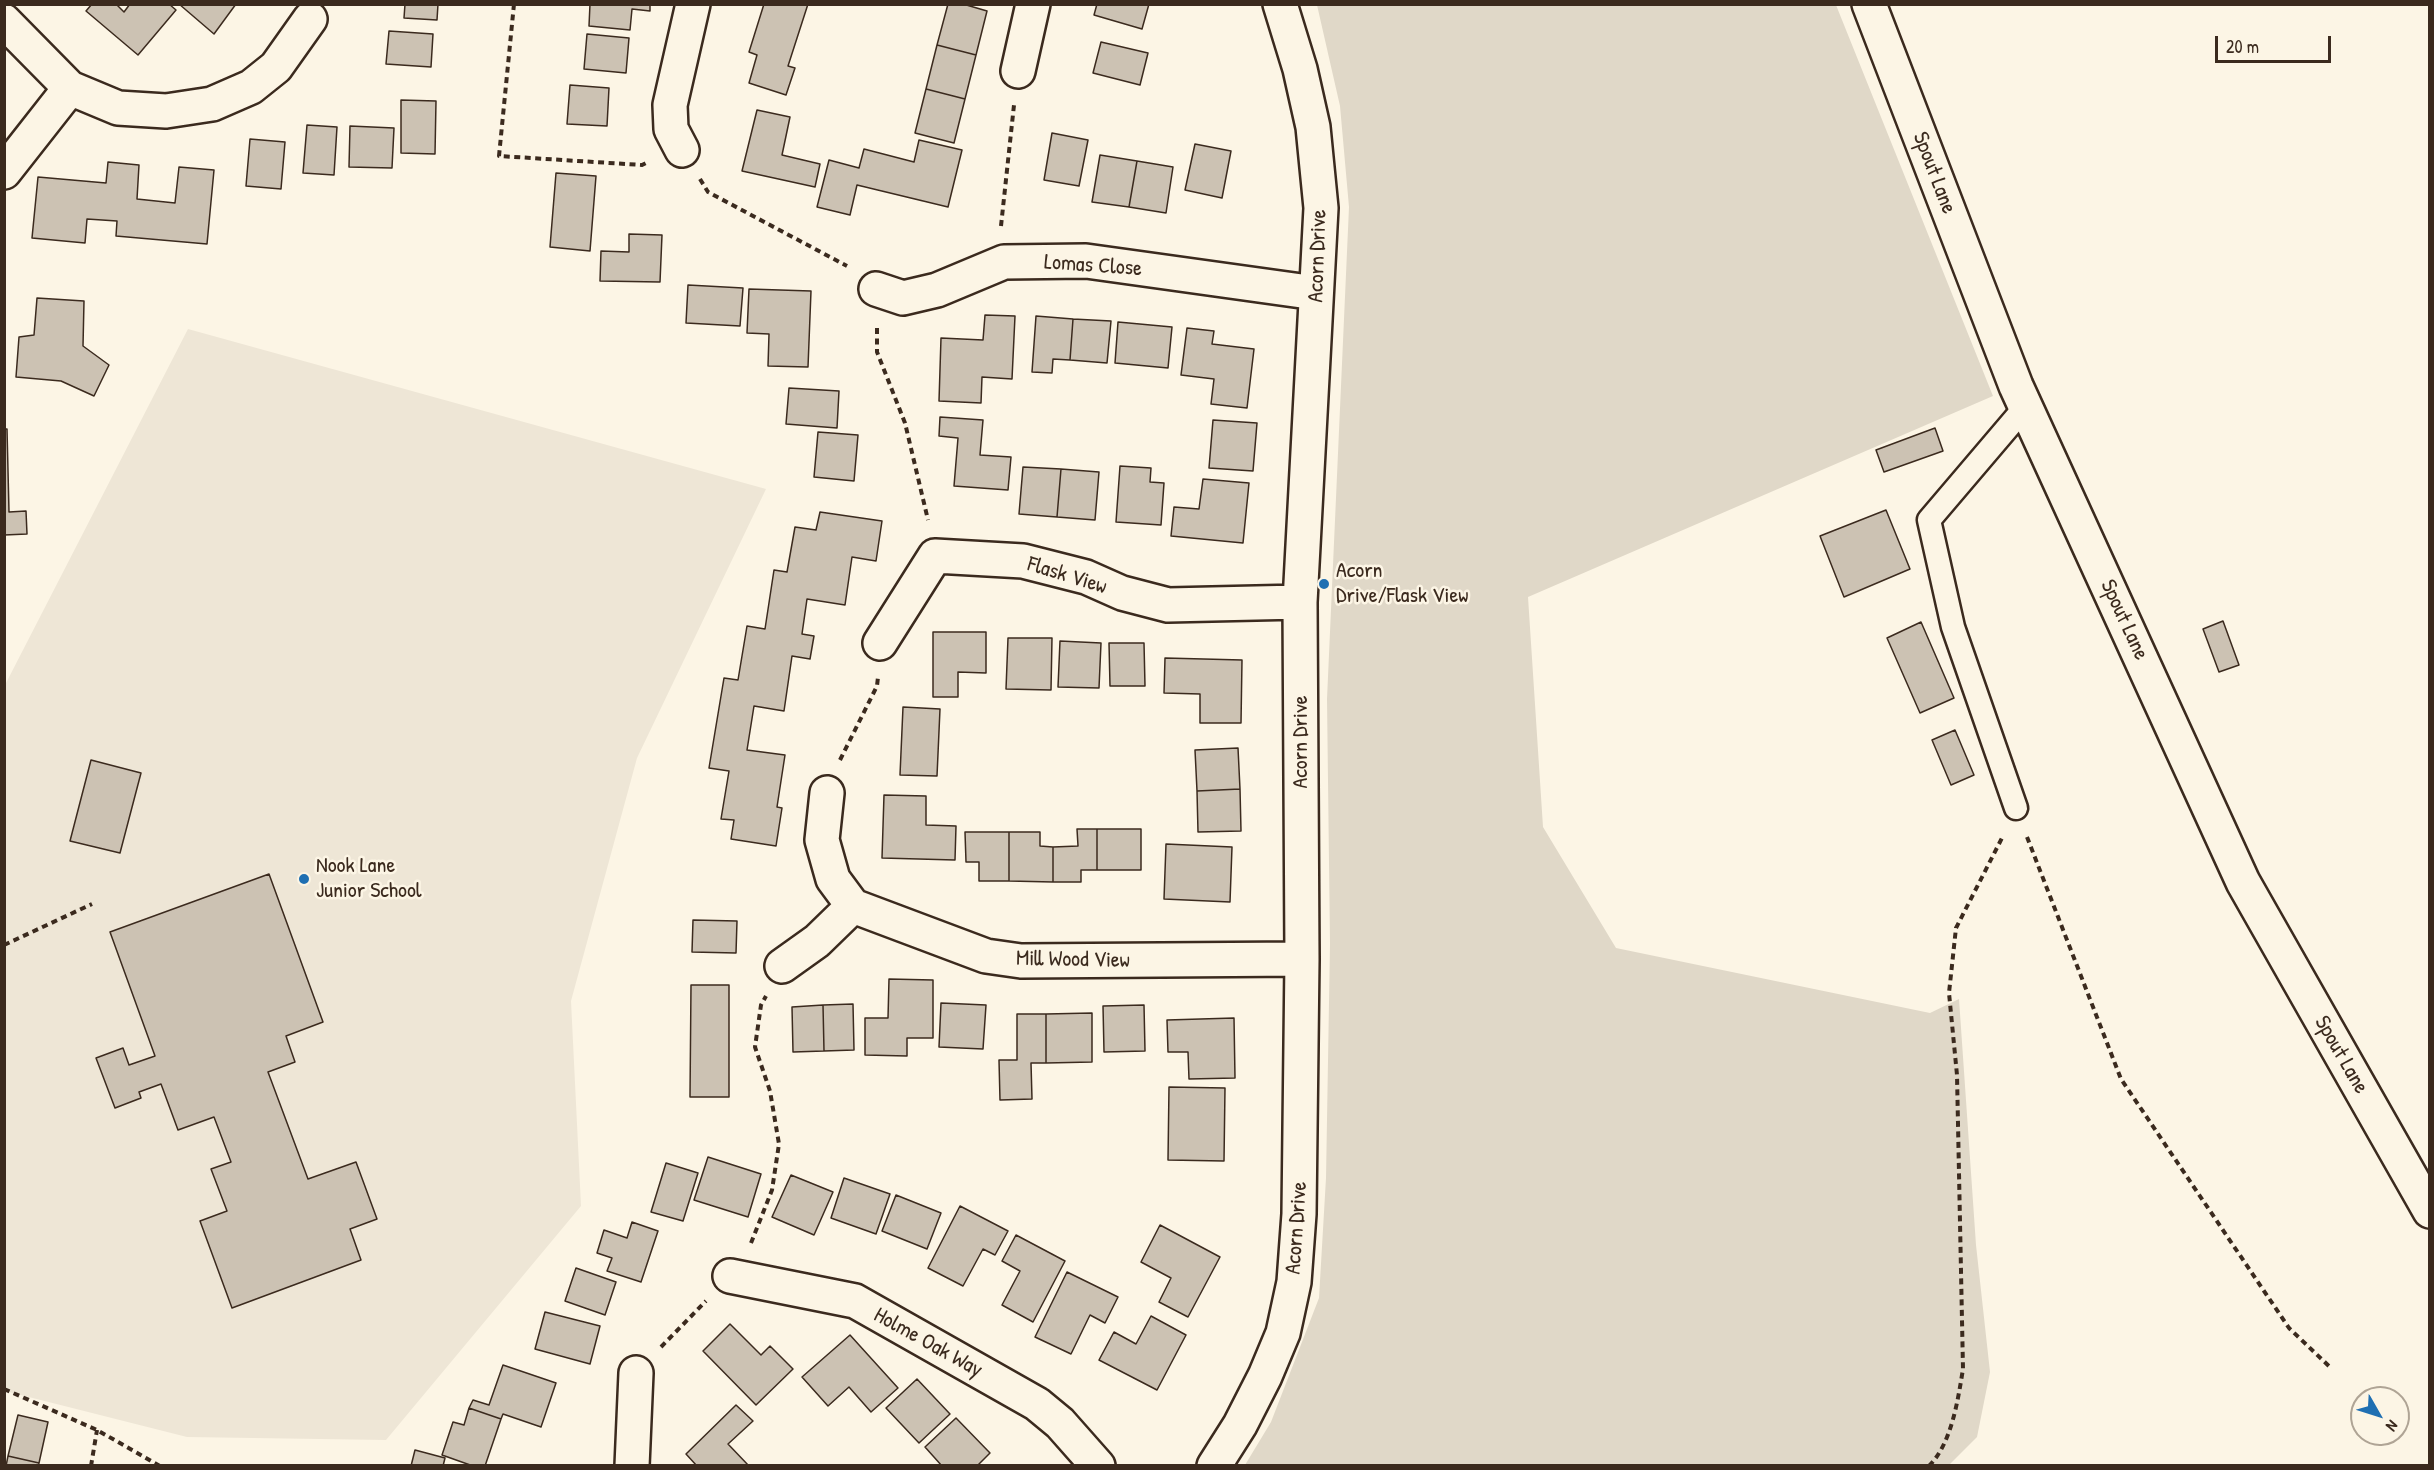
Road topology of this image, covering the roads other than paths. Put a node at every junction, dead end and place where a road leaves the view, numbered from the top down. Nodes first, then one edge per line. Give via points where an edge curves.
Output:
1 (693, 4) edge
2 (1033, 4) edge
3 (1280, 4) edge
4 (1869, 4) edge
5 (310, 19) dead end
6 (4, 21) edge
7 (1018, 71) road end
8 (70, 88) junction
9 (682, 150) road end
10 (4, 172) edge
11 (876, 290) road end
12 (1316, 293) junction
13 (2026, 406) junction
14 (1300, 602) junction
15 (880, 643) road end
16 (828, 793) road end
17 (2016, 808) road end
18 (853, 906) junction
19 (1302, 959) junction
20 (782, 966) road end
21 (2430, 1212) edge
22 (730, 1276) road end
23 (636, 1373) road end
24 (632, 1466) edge
25 (1098, 1466) edge
26 (1214, 1466) edge

1 - 9 street via 670,105 671,129
2 - 7 street
3 - 12 street, Acorn Drive via 1312,126 1321,208
4 - 13 street, Spout Lane
5 - 8 street via 276,67 251,87 212,104 166,111 117,108
6 - 8 street
8 - 10 street
11 - 12 street, Lomas Close via 903,298 937,290 1004,262 1086,261
12 - 14 street, Acorn Drive
13 - 17 lane via 1929,520 1953,627
13 - 21 street, Spout Lane via 2243,882
14 - 15 street, Flask View via 1168,605 1023,561 935,556
14 - 19 street, Acorn Drive
16 - 18 street via 822,840 832,879
18 - 19 street, Mill Wood View via 986,956 1021,961
18 - 20 street via 817,941
19 - 26 street, Acorn Drive via 1301,1145 1294,1282 1283,1333 1265,1376
22 - 25 street, Holme Oak Way via 855,1301 1037,1404 1060,1423
23 - 24 street

